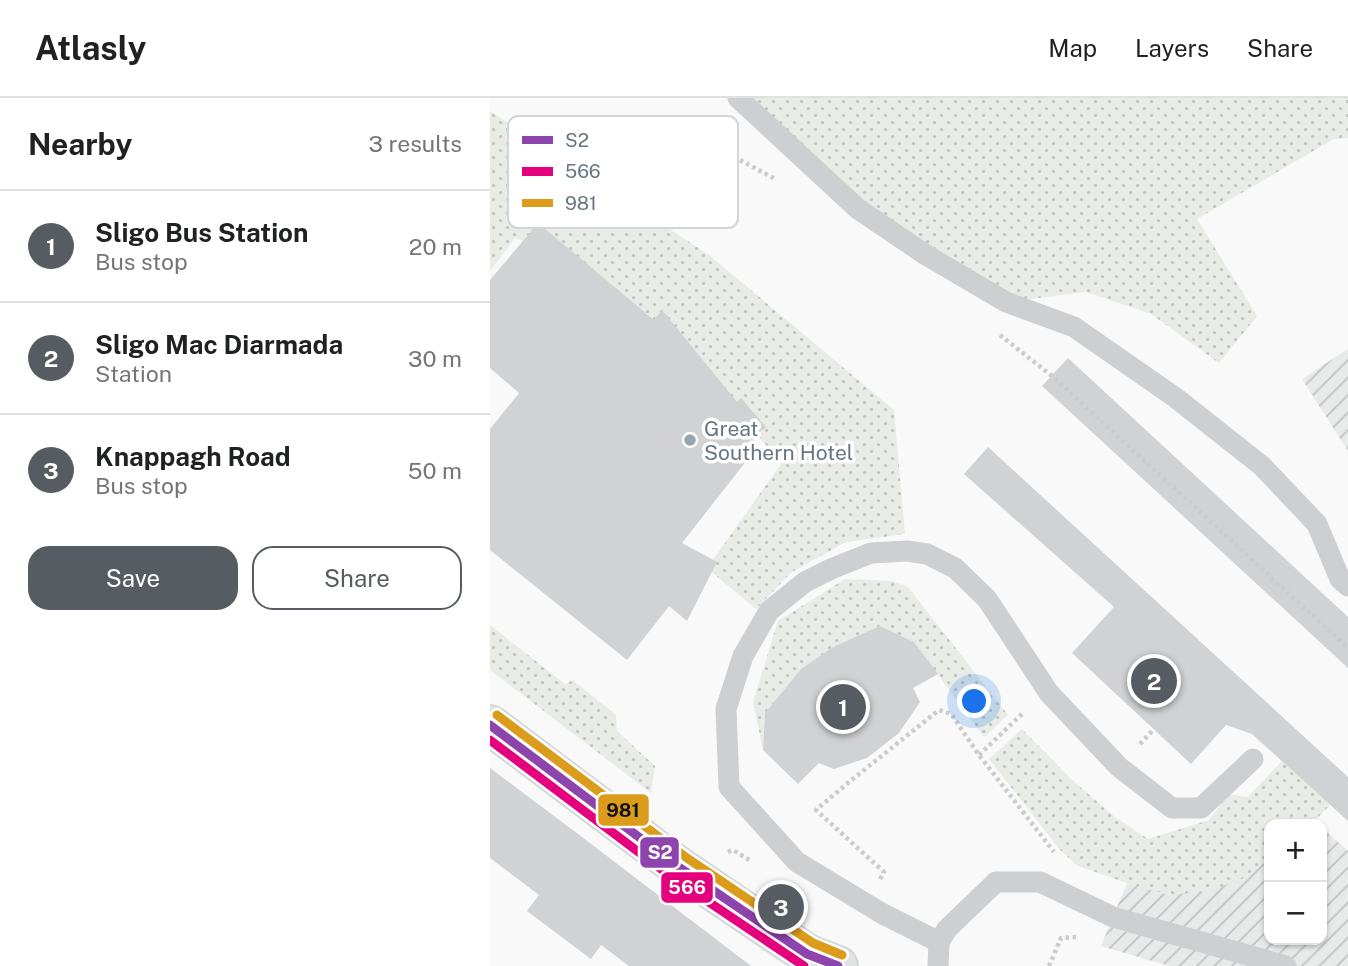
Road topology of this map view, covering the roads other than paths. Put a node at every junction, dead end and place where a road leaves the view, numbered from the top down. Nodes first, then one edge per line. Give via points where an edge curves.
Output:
1 (738, 98) edge
2 (1348, 586) edge
3 (490, 725) edge
4 (1253, 759) dead end
5 (939, 942) junction
6 (816, 962) edge
7 (938, 966) edge
8 (1286, 966) edge

1 - 2 lane via 858,209 1006,302 1074,327 1176,398 1262,466 1317,524 1340,579
3 - 6 main road via 680,868
4 - 5 lane via 1201,808 1172,808 1119,767 1049,693 987,599 956,568 928,554 871,553 805,582 769,611 743,656 726,709 729,787 797,862
5 - 7 lane
5 - 8 lane via 996,882 1040,882 1113,917

